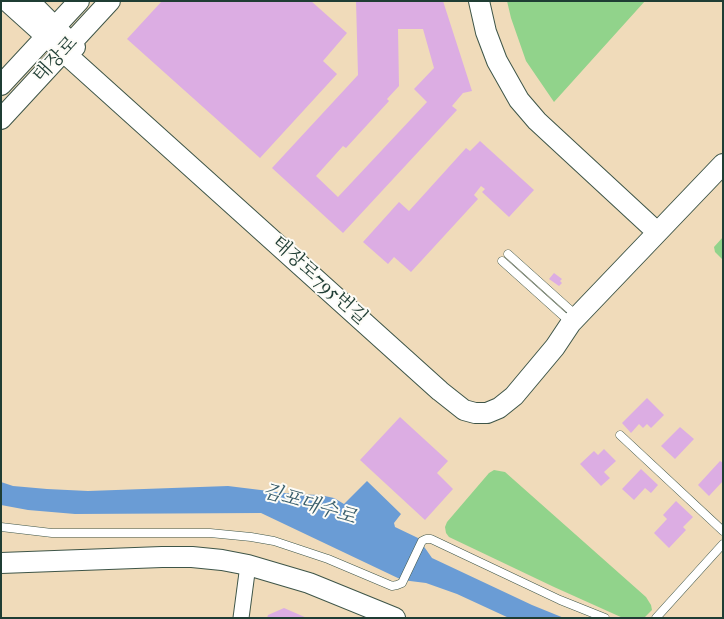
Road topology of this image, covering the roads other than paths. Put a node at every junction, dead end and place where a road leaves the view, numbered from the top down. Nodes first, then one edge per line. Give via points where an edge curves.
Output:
1 (7, 1) edge
2 (29, 1) edge
3 (79, 1) edge
4 (110, 1) edge
5 (479, 1) edge
6 (51, 32) junction
7 (68, 47) junction
8 (1, 85) edge
9 (1, 119) edge
10 (723, 164) edge
11 (657, 232) junction
12 (505, 258) dead end
13 (574, 319) junction
14 (620, 435) dead end
15 (1, 527) edge
16 (723, 531) edge
17 (723, 544) edge
18 (1, 563) edge
19 (248, 564) junction
20 (241, 618) edge
21 (395, 618) edge
22 (605, 618) edge
23 (656, 618) edge

1 - 6 street
2 - 6 street
3 - 6 street, 태장로
4 - 7 street, 태장로
5 - 11 street via 497,61 519,100 537,121
6 - 7 street, 태장로795번길
6 - 8 street, 태장로
7 - 9 street, 태장로
7 - 13 street, 태장로795번길 via 154,117 446,384 473,403 483,402 504,389 546,341
10 - 11 street, 태장로795번길
11 - 13 street, 태장로795번길
12 - 13 lane
14 - 16 lane
15 - 22 lane via 52,533 201,532 244,536 302,550 392,586 402,583 422,541 431,539
17 - 23 lane
18 - 19 street via 192,557
19 - 20 street
19 - 21 street via 309,583

